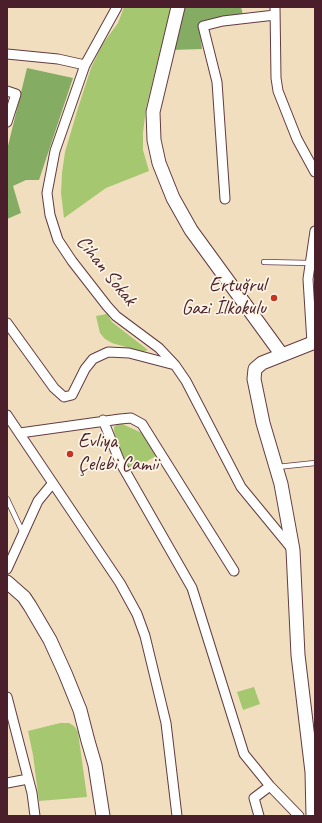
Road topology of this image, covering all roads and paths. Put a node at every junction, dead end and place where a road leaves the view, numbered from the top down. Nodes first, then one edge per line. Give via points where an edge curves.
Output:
1 (117, 7) edge
2 (178, 7) edge
3 (275, 11) edge
4 (7, 54) edge
5 (85, 65) junction
6 (7, 91) edge
7 (7, 122) edge
8 (315, 172) edge
9 (225, 199) dead end
10 (315, 231) edge
11 (264, 262) dead end
12 (310, 263) junction
13 (7, 323) edge
14 (314, 342) edge
15 (282, 355) junction
16 (175, 365) junction
17 (7, 415) edge
18 (103, 420) junction
19 (20, 433) junction
20 (315, 463) edge
21 (276, 467) junction
22 (52, 484) junction
23 (7, 499) edge
24 (23, 533) junction
25 (293, 550) junction
26 (7, 569) edge
27 (234, 571) dead end
28 (7, 582) edge
29 (7, 697) edge
30 (28, 779) junction
31 (7, 783) edge
32 (270, 786) junction
33 (35, 816) edge
34 (103, 816) edge
35 (176, 816) edge
36 (259, 816) edge
37 (299, 816) edge
38 (313, 816) edge

1 - 5 street, Cihan Sokak
2 - 15 main road via 153,112 154,140 159,163 173,198 191,230
3 - 8 street via 278,91 288,120
3 - 9 street via 203,26 217,82
4 - 5 street via 58,59
5 - 16 street, Cihan Sokak via 54,151 47,193 50,215 58,240 106,306 159,348
6 - 7 street via 16,94
10 - 12 street
11 - 12 lane
12 - 14 street via 308,279
13 - 16 street via 54,388 64,397 72,395 93,359 108,352 129,353
14 - 15 main road
15 - 21 main road via 262,363 255,369 254,379
16 - 25 street, Cihan Sokak via 186,381 241,487
17 - 19 street
18 - 19 street
18 - 27 street via 131,418 142,424
18 - 32 street via 120,462 192,588 244,754
19 - 22 street
20 - 21 lane
21 - 25 main road
22 - 24 street via 38,501
22 - 35 street via 123,587 137,614 145,636 166,723
23 - 24 lane
24 - 26 street
25 - 38 main road via 298,655 312,772
28 - 34 main road via 24,597 41,624 71,688 80,710 95,765
29 - 30 street
30 - 31 street
30 - 33 street
32 - 36 street via 254,798
32 - 37 street

